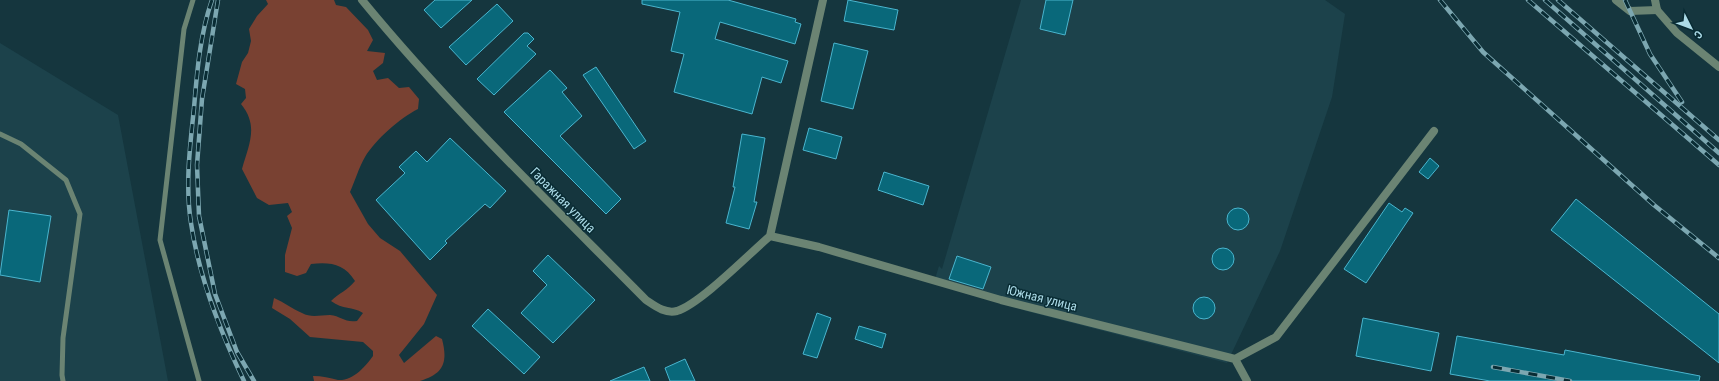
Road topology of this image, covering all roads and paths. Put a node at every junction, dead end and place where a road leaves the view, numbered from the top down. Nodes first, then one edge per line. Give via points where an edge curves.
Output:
1 (193, 0) edge
2 (362, 0) edge
3 (823, 0) edge
4 (1616, 0) edge
5 (1655, 0) edge
6 (1657, 10) junction
7 (1719, 68) edge
8 (1434, 131) dead end
9 (0, 134) edge
10 (770, 236) junction
11 (1236, 359) junction
12 (63, 381) edge
13 (199, 381) edge
14 (1247, 381) edge

1 - 13 lane via 184,29 160,240
2 - 10 street, Гаражная улица via 397,42 519,172 646,300 663,311 676,311 694,302
3 - 10 street
4 - 6 street via 1630,11
5 - 6 street
6 - 7 street via 1677,33
8 - 11 street via 1276,337
9 - 12 lane via 21,144 66,180 80,214 63,338
10 - 11 street, Южная улица via 820,247 1001,300
11 - 14 street

